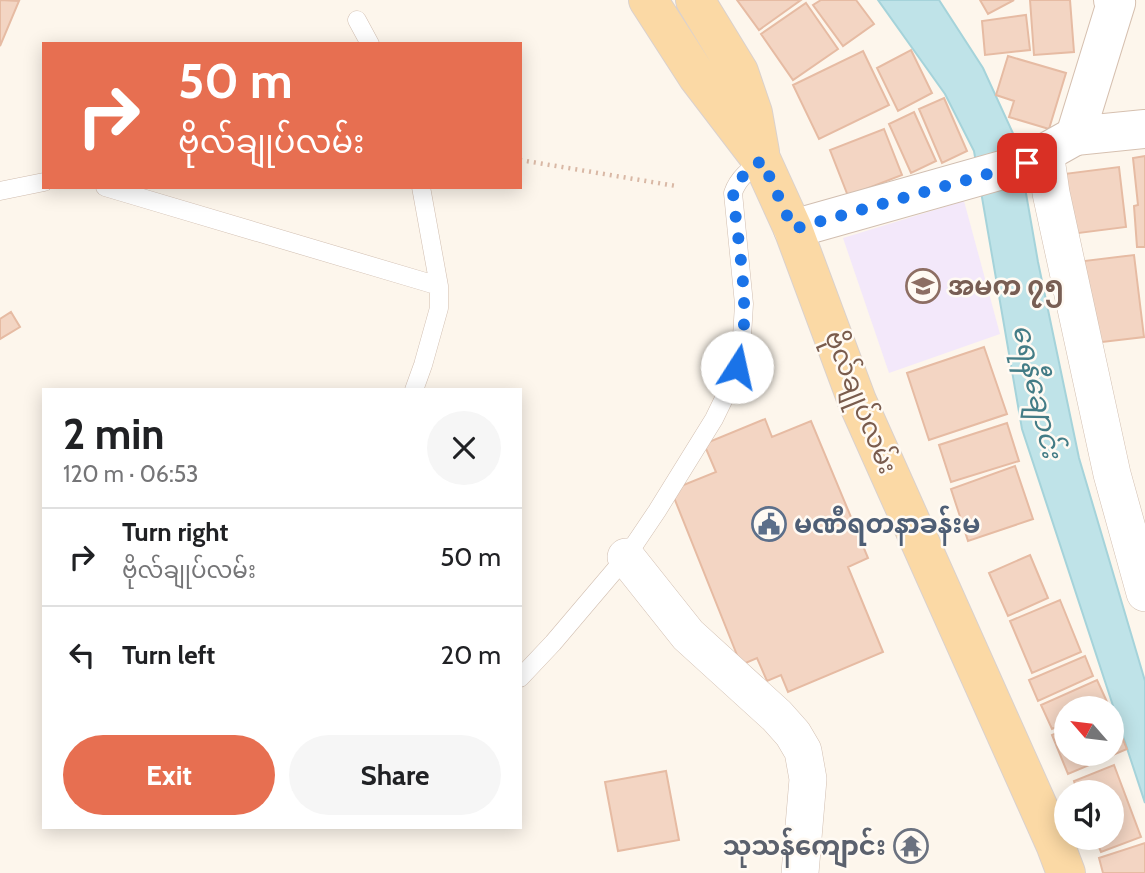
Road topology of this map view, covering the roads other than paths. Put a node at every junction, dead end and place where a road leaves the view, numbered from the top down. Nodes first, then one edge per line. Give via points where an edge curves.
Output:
1 (648, 0) edge
2 (695, 0) edge
3 (1116, 1) edge
4 (357, 20) dead end
5 (369, 42) edge
6 (1145, 129) edge
7 (1049, 151) junction
8 (762, 160) junction
9 (42, 182) edge
10 (112, 189) edge
11 (421, 189) edge
12 (0, 191) edge
13 (793, 229) junction
14 (439, 286) junction
15 (415, 388) edge
16 (626, 557) junction
17 (1145, 593) edge
18 (522, 676) edge
19 (800, 873) edge
20 (1066, 873) edge

1 - 8 main road via 697,76
2 - 8 main road via 739,72
3 - 7 street
4 - 5 lane
6 - 7 street
7 - 13 street via 973,178
7 - 17 street via 1051,193 1109,460
8 - 13 main road, ဗိုလ်‌ချုပ်‌လမ်း
8 - 16 lane via 741,177 733,193 744,304 741,353 732,382 714,419
9 - 12 lane
10 - 14 lane
11 - 14 lane
13 - 20 main road, ဗိုလ်‌ချုပ်‌လမ်း via 857,401
14 - 15 lane via 439,308
16 - 18 lane
16 - 19 street via 688,635 777,716 803,751 808,779

